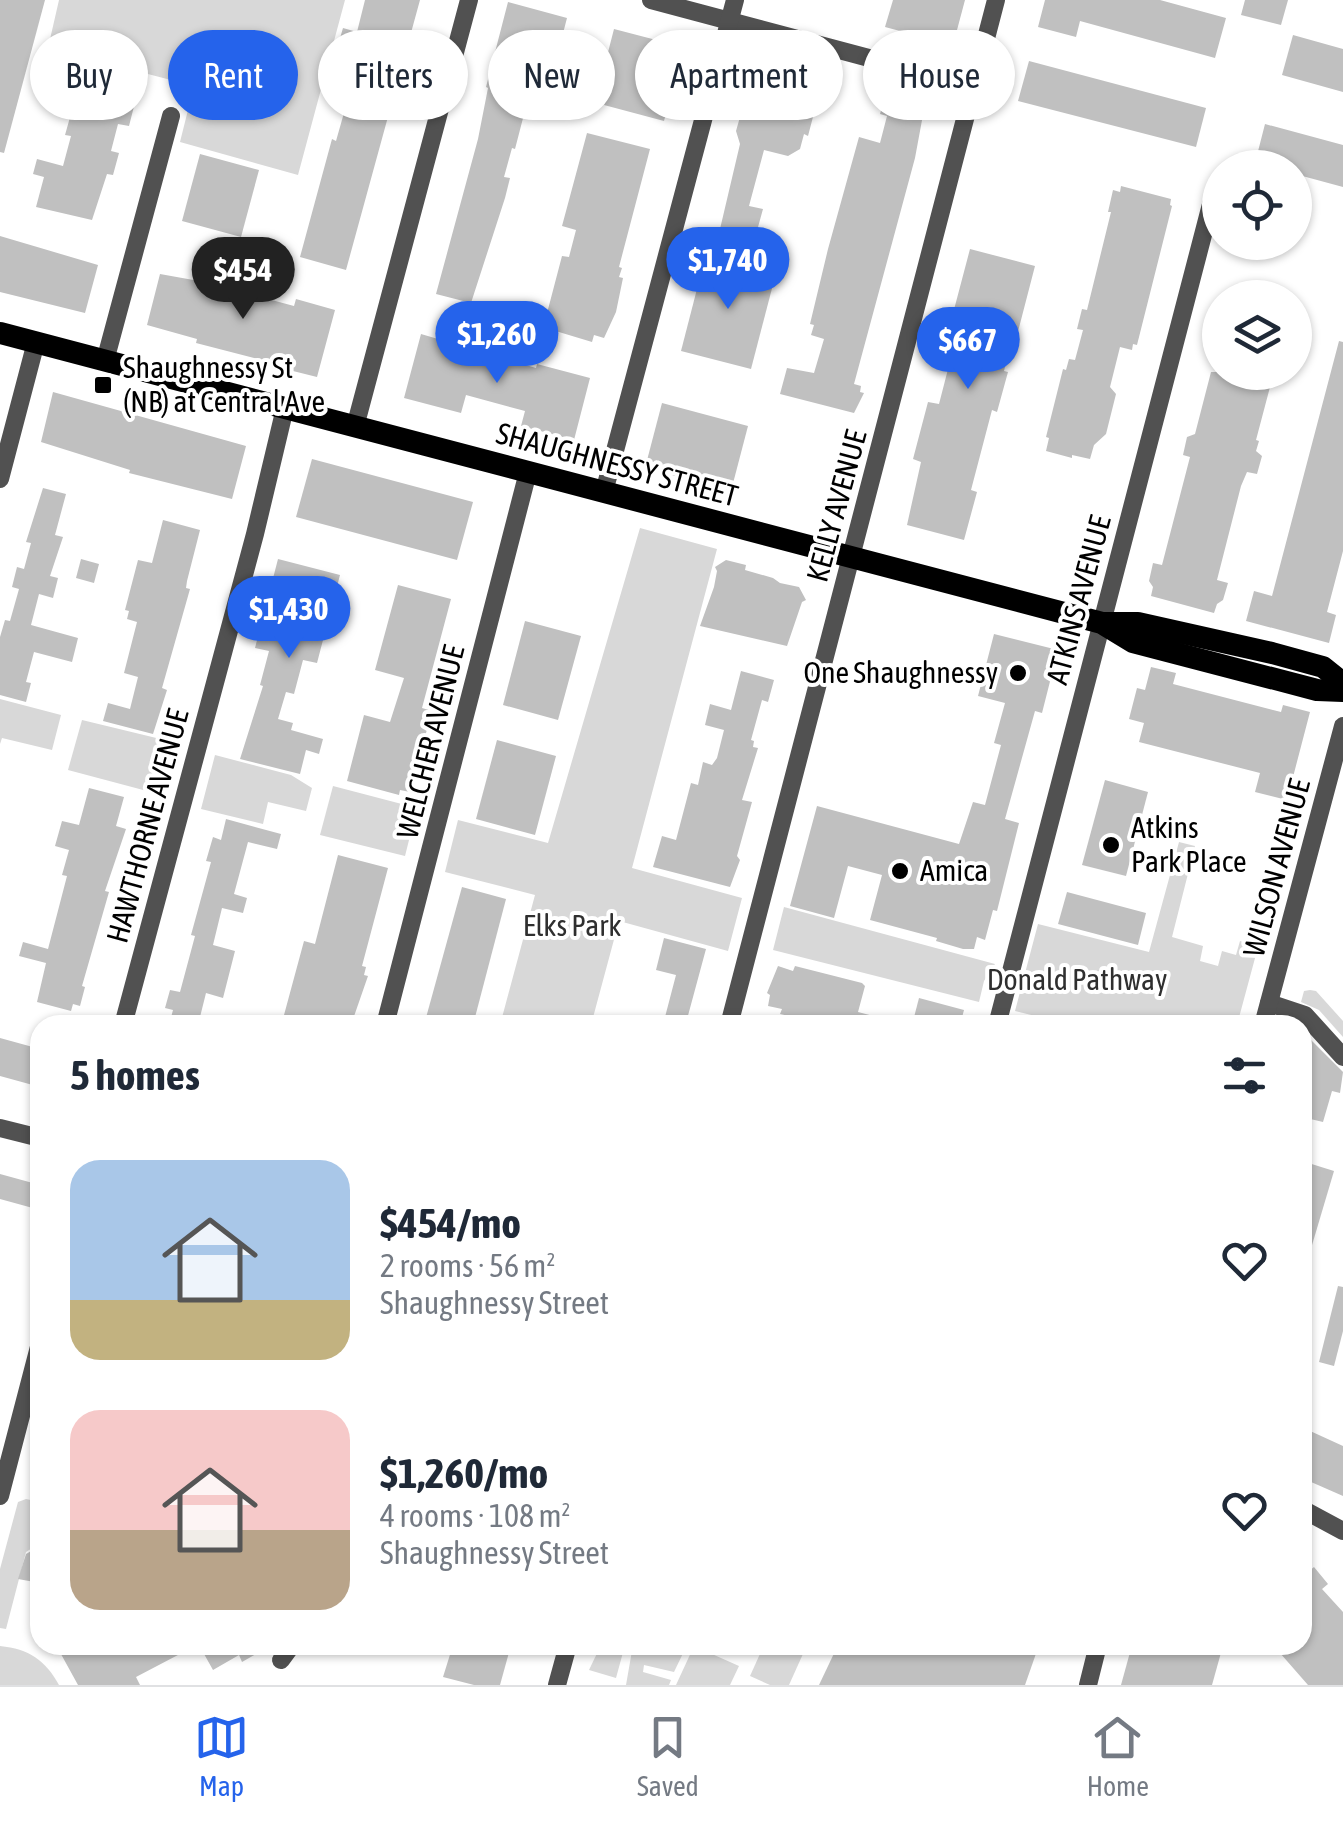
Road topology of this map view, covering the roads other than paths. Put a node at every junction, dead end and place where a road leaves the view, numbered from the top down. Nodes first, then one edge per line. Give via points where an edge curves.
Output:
1 (468, 0) edge
2 (651, 0) edge
3 (734, 0) edge
4 (996, 0) edge
5 (729, 21) junction
6 (988, 30) edge
7 (863, 57) edge
8 (171, 120) edge
9 (965, 120) edge
10 (1202, 239) edge
11 (0, 333) edge
12 (36, 342) junction
13 (105, 361) junction
14 (285, 408) junction
15 (355, 426) junction
16 (528, 472) junction
17 (0, 480) edge
18 (604, 492) junction
19 (852, 558) junction
20 (1102, 623) junction
21 (1343, 687) edge
22 (1343, 726) edge
23 (1269, 1003) junction
24 (126, 1015) edge
25 (388, 1015) edge
26 (732, 1015) edge
27 (1000, 1015) edge
28 (1266, 1015) edge
29 (1305, 1015) edge
30 (1312, 1023) edge
31 (1343, 1057) edge
32 (0, 1128) edge
33 (30, 1136) edge
34 (30, 1381) edge
35 (0, 1496) edge
36 (1312, 1514) edge
37 (1343, 1531) edge
38 (565, 1655) edge
39 (1096, 1655) edge
40 (557, 1685) edge
41 (1088, 1685) edge

1 - 15 street
2 - 5 street
3 - 5 street
4 - 6 street, KELLY AVENUE
5 - 7 street
5 - 18 street
8 - 13 street
9 - 19 street, KELLY AVENUE
10 - 20 street, ATKINS AVENUE
11 - 12 main road, SHAUGHNESSY STREET
12 - 13 main road, SHAUGHNESSY STREET
12 - 17 street
13 - 14 main road, SHAUGHNESSY STREET
14 - 15 main road, SHAUGHNESSY STREET
14 - 24 street, HAWTHORNE AVENUE
15 - 16 main road, SHAUGHNESSY STREET
16 - 18 main road, SHAUGHNESSY STREET
16 - 25 street, WELCHER AVENUE
18 - 19 main road, SHAUGHNESSY STREET
19 - 20 main road, SHAUGHNESSY STREET
19 - 26 street, KELLY AVENUE
20 - 21 main road, SHAUGHNESSY STREET via 1133,642 1318,690
20 - 27 street, ATKINS AVENUE
22 - 23 street, WILSON AVENUE
23 - 28 street, WILSON AVENUE
23 - 29 street
30 - 31 street
32 - 33 street
34 - 35 street
36 - 37 street
38 - 40 street
39 - 41 street

